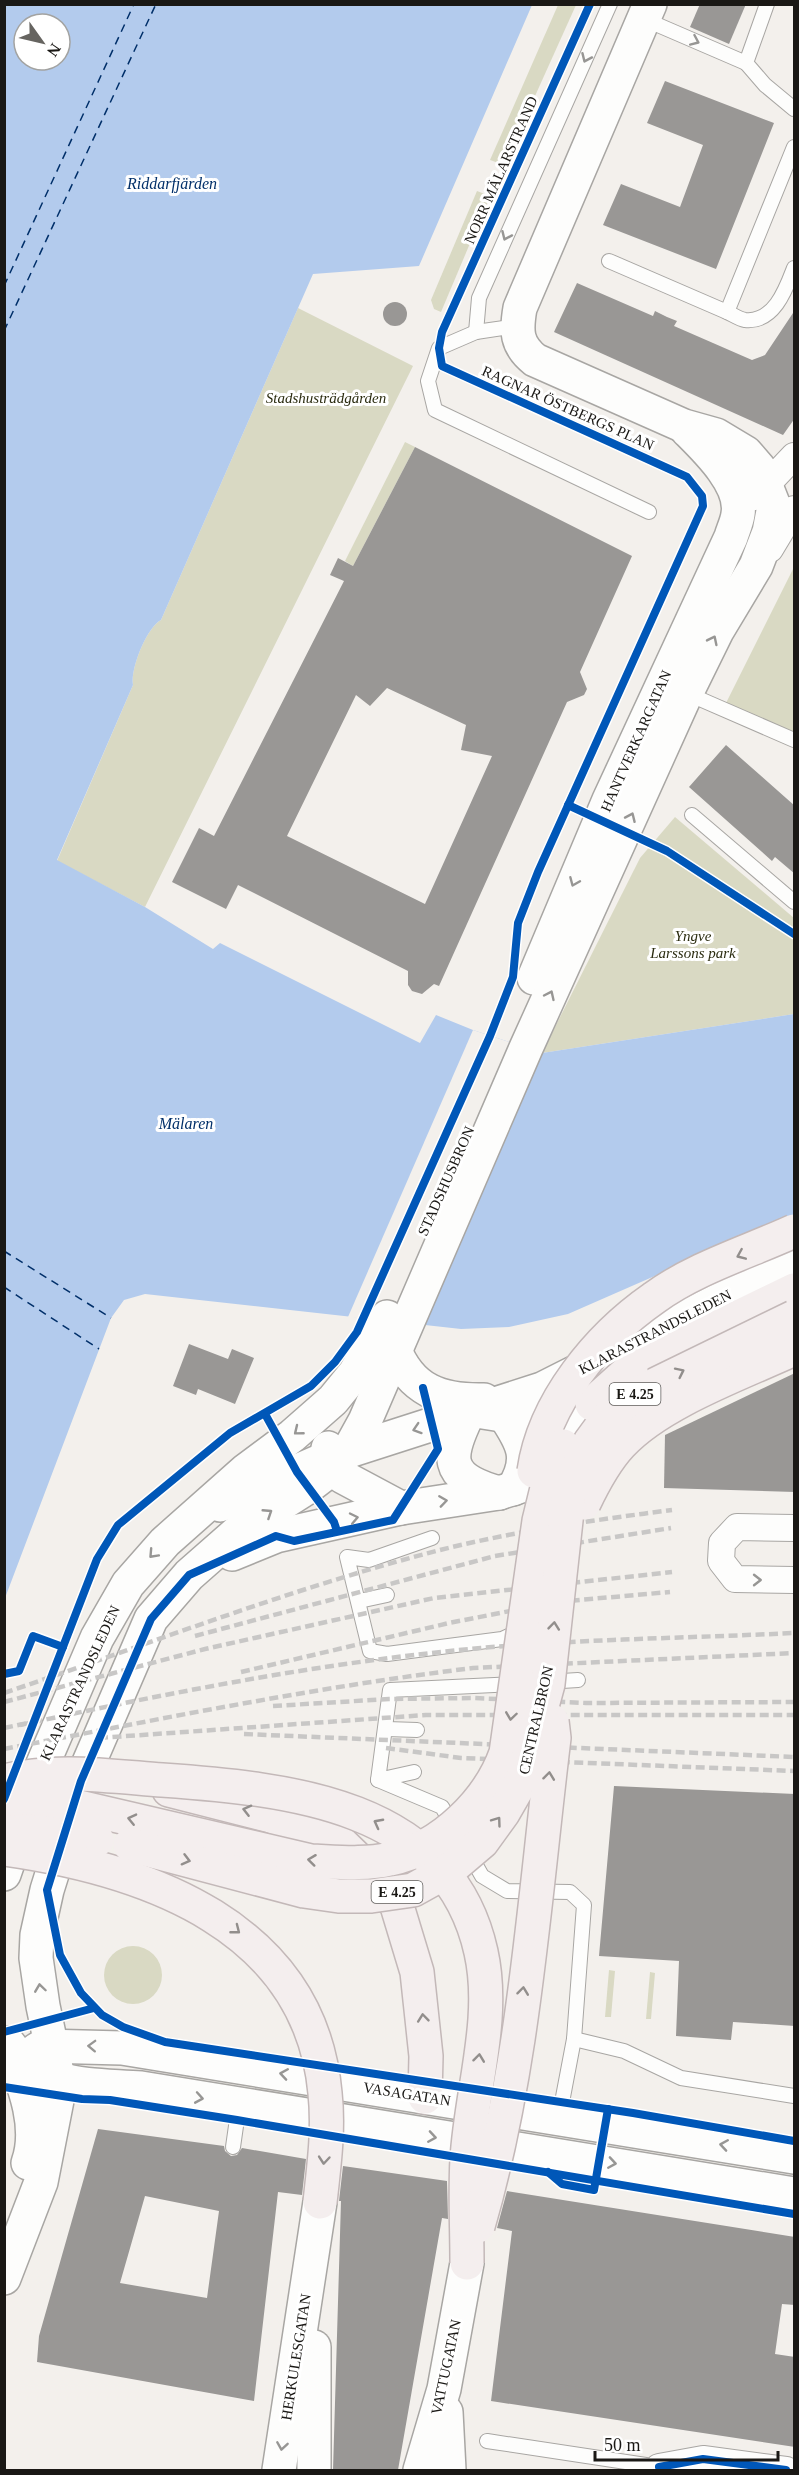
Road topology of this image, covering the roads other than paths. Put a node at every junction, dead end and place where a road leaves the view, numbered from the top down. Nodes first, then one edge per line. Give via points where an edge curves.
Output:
1 (610, 4) edge
2 (767, 4) edge
3 (647, 12) edge
4 (746, 63) junction
5 (794, 106) edge
6 (795, 147) edge
7 (609, 261) dead end
8 (795, 268) edge
9 (727, 312) junction
10 (476, 332) junction
11 (518, 332) junction
12 (684, 426) junction
13 (795, 456) edge
14 (768, 485) junction
15 (795, 509) edge
16 (649, 512) dead end
17 (739, 512) junction
18 (756, 566) junction
19 (674, 687) junction
20 (795, 740) edge
21 (692, 816) dead end
22 (795, 902) edge
23 (517, 1045) joint
24 (795, 1232) edge
25 (795, 1262) edge
26 (795, 1290) edge
27 (795, 1317) edge
28 (395, 1331) junction
29 (795, 1349) edge
30 (795, 1364) edge
31 (355, 1373) junction
32 (509, 1407) junction
33 (470, 1410) junction
34 (675, 1421) junction
35 (337, 1458) junction
36 (506, 1491) junction
37 (401, 1508) junction
38 (196, 1515) junction
39 (795, 1528) edge
40 (432, 1538) dead end
41 (562, 1547) junction
42 (189, 1575) junction
43 (795, 1580) edge
44 (387, 1595) dead end
45 (529, 1595) junction
46 (359, 1601) junction
47 (517, 1632) dead end
48 (563, 1682) junction
49 (387, 1729) junction
50 (417, 1730) dead end
51 (414, 1772) dead end
52 (117, 1777) junction
53 (378, 1780) junction
54 (4, 1781) edge
55 (4, 1802) edge
56 (4, 1833) edge
57 (4, 1849) edge
58 (4, 1874) edge
59 (574, 2040) junction
60 (52, 2045) junction
61 (14, 2054) edge
62 (59, 2082) junction
63 (795, 2096) edge
64 (425, 2097) junction
65 (239, 2105) junction
66 (559, 2118) junction
67 (359, 2125) junction
68 (233, 2147) dead end
69 (512, 2150) junction
70 (795, 2157) edge
71 (795, 2194) edge
72 (320, 2202) joint
73 (4, 2227) edge
74 (314, 2243) junction
75 (467, 2263) junction
76 (4, 2278) edge
77 (444, 2390) junction
78 (487, 2441) dead end
79 (659, 2469) edge
80 (279, 2470) edge
81 (315, 2470) edge
82 (420, 2470) edge
83 (449, 2470) edge
84 (786, 2470) edge

1 -> 10 lane via 479,298
2 - 4 lane
3 -> 4 lane
3 - 11 street via 520,308
4 - 5 lane via 765,85
6 - 9 lane
7 - 9 lane
8 - 9 lane via 783,296 767,315 745,320
10 - 11 lane
10 - 16 lane via 439,348 428,381 435,410
11 - 12 street, RAGNAR ÖSTBERGS PLAN via 524,352 535,360
12 - 14 street, RAGNAR ÖSTBERGS PLAN via 716,435 746,453
12 - 17 street, RAGNAR ÖSTBERGS PLAN via 723,469
13 - 14 street, HANTVERKARGATAN
14 - 17 street, HANTVERKARGATAN
14 - 18 street, HANTVERKARGATAN via 774,506
15 - 18 street, HANTVERKARGATAN via 779,538
17 - 19 street, HANTVERKARGATAN
19 -> 18 street, HANTVERKARGATAN via 717,631
19 - 20 lane
19 - 23 street, HANTVERKARGATAN
21 - 22 lane
23 - 28 street, STADSHUSBRON
24 -> 45 highway, bridge via 697,1274 655,1297 620,1325 582,1366 554,1412 535,1466 527,1518
25 - 32 street, KLARASTRANDSLEDEN
26 - 45 highway, CENTRALBRON / E 4.25, bridge via 631,1369 580,1417 550,1476 539,1521
41 -> 27 highway, CENTRALBRON / E 4.25, bridge via 570,1484 590,1442 609,1416 636,1394
28 - 31 street, KLARASTRANDSLEDEN
28 - 32 street, KLARASTRANDSLEDEN via 401,1365 423,1388 443,1397
28 - 35 street, KLARASTRANDSLEDEN via 365,1421
29 - 41 highway, bridge via 694,1395 648,1421 621,1443 602,1468
30 - 34 street
31 - 35 street, KLARASTRANDSLEDEN via 330,1438
31 -> 38 street, KLARASTRANDSLEDEN via 309,1422
32 - 33 street, KLARASTRANDSLEDEN
32 - 34 street via 553,1423
32 - 36 street via 525,1457 523,1474
33 -> 35 street, KLARASTRANDSLEDEN
33 - 36 street via 453,1446 456,1469 482,1488
34 - 36 street via 567,1471
35 - 37 street via 343,1477
35 - 38 street, KLARASTRANDSLEDEN
42 -> 35 street, KLARASTRANDSLEDEN via 239,1531 308,1487
37 -> 36 street
42 -> 37 street via 276,1536
38 -> 58 street, KLARASTRANDSLEDEN via 144,1564 113,1608 39,1773
39 -> 43 street, bridge via 737,1527 722,1543 721,1561 735,1580
40 - 46 lane via 369,1560 347,1557
48 -> 41 highway, CENTRALBRON / E 4.25, bridge
60 -> 42 street, KLARASTRANDSLEDEN via 36,1958 46,1890 81,1781 151,1619
44 - 46 lane
45 -> 55 highway, CENTRALBRON / E 4.25, bridge via 506,1753 500,1770 472,1809 451,1828 428,1844 391,1859 311,1861 62,1803
46 - 47 lane via 370,1651 387,1654 502,1639
48 - 49 lane via 390,1690
56 -> 48 highway, CENTRALBRON / E 4.25, bridge via 30,1831 130,1845 304,1891 339,1896 413,1890 449,1870 482,1842 503,1813 522,1780
75 -> 48 highway, bridge via 496,2163 516,2049
49 - 50 lane
49 - 53 lane
51 - 53 lane
52 - 54 highway, bridge via 23,1776
64 -> 52 highway, bridge via 424,2024 417,1972 397,1906 380,1881 341,1843 271,1816
75 -> 52 highway, bridge via 467,2158 484,1989 482,1954 459,1892 420,1848 362,1814 320,1801 238,1786
53 - 59 lane via 442,1807 482,1876 507,1891 570,1892 584,1905
57 -> 72 highway, bridge via 70,1860 199,1906 238,1931 280,1974 303,2010 325,2092
59 - 63 lane via 624,2051 681,2078
59 - 66 lane
60 - 61 street
60 - 62 street, KLARASTRANDSLEDEN
64 -> 60 street, VASAGATAN via 122,2048
61 - 62 street
61 - 73 street via 33,2132 30,2157
62 -> 65 street via 141,2088
62 - 76 street, KLARASTRANDSLEDEN via 47,2162
64 - 66 street, VASAGATAN
64 - 67 street via 418,2113 408,2118 379,2117
65 - 67 street
65 - 68 lane
66 - 69 street via 547,2140
70 -> 66 street, VASAGATAN
67 -> 69 street
69 -> 71 street
72 - 74 street, HERKULESGATAN
74 -> 80 street, HERKULESGATAN
74 - 81 street, HERKULESGATAN
75 - 77 street, VATTUGATAN
77 - 82 street, VATTUGATAN
77 - 83 street
78 - 79 lane
79 - 84 street via 703,2459

